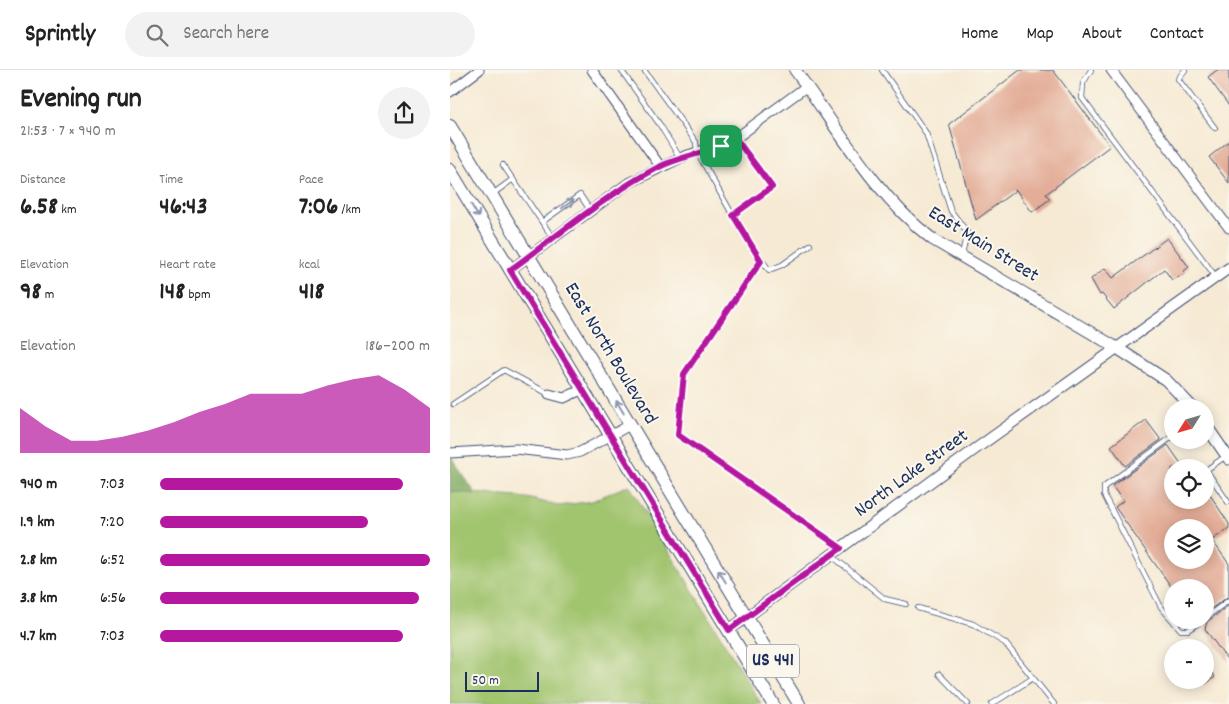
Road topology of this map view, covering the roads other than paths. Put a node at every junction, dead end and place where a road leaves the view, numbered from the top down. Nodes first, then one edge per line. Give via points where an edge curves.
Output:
1 (479, 70) edge
2 (592, 70) edge
3 (621, 70) edge
4 (644, 70) edge
5 (795, 70) edge
6 (882, 70) edge
7 (1091, 70) edge
8 (1111, 70) edge
9 (1185, 70) edge
10 (807, 86) junction
11 (450, 92) edge
12 (450, 126) edge
13 (1215, 128) dead end
14 (736, 139) junction
15 (697, 152) junction
16 (680, 158) junction
17 (503, 165) dead end
18 (660, 166) junction
19 (450, 170) edge
20 (513, 180) junction
21 (492, 195) junction
22 (590, 210) junction
23 (733, 215) junction
24 (542, 222) junction
25 (1229, 228) edge
26 (553, 238) junction
27 (810, 245) dead end
28 (529, 256) junction
29 (961, 256) junction
30 (761, 261) junction
31 (1229, 268) edge
32 (510, 270) junction
33 (1216, 277) junction
34 (1117, 348) junction
35 (583, 389) junction
36 (549, 394) joint
37 (1184, 399) edge
38 (453, 404) dead end
39 (630, 425) junction
40 (612, 437) junction
41 (1214, 437) edge
42 (1164, 443) edge
43 (450, 452) edge
44 (1228, 457) edge
45 (1229, 502) edge
46 (841, 548) junction
47 (832, 556) junction
48 (1229, 600) edge
49 (906, 604) dead end
50 (918, 608) dead end
51 (1164, 610) edge
52 (1214, 611) edge
53 (747, 618) junction
54 (729, 630) junction
55 (939, 674) dead end
56 (1033, 678) junction
57 (773, 704) edge
58 (799, 704) edge
59 (968, 704) edge
60 (992, 704) edge
61 (1054, 704) edge

1 - 11 street
2 - 18 street
3 - 16 lane
4 - 15 lane via 696,142
5 - 10 main road, East Main Street
6 - 29 lane via 926,133 951,211 967,232
7 - 33 lane via 1083,83 1082,98
8 - 25 street
9 - 13 lane via 1178,79
10 - 14 street
10 - 29 main road, East Main Street via 889,200 932,239
12 - 21 main road, East North Boulevard / US 441
14 - 15 street
14 - 23 lane via 772,187
15 - 16 street
15 - 23 lane
16 - 18 street
17 - 20 lane
18 - 22 street
19 -> 32 main road, East North Boulevard / US 441
20 - 21 lane
20 - 24 lane
21 - 28 main road, East North Boulevard / US 441
24 -> 22 lane via 580,195
22 - 26 street
23 - 30 lane
24 - 26 lane
26 - 28 street
27 - 30 lane via 769,270
28 - 32 street
39 -> 28 main road, East North Boulevard / US 441
29 - 34 main road, East Main Street
30 - 46 lane via 684,374 678,435
31 - 33 street, North Lake Street
32 - 35 main road, East North Boulevard / US 441
33 - 34 street, North Lake Street
34 - 37 main road, East Main Street via 1166,380
34 - 46 street, North Lake Street
35 - 36 street via 564,398
35 - 40 main road, East North Boulevard / US 441
36 - 38 lane via 504,370
39 - 40 street
53 -> 39 main road, East North Boulevard / US 441
40 - 43 street via 567,455 516,449
40 - 54 main road, East North Boulevard / US 441
41 - 44 main road
42 - 51 lane via 1104,487 1104,495
44 - 45 lane via 1206,470
46 - 47 street, North Lake Street
47 - 49 lane via 884,599
47 - 53 street, North Lake Street
48 - 52 lane
50 - 56 lane via 973,624 1005,642
53 - 54 street, North Lake Street
53 - 58 main road, East North Boulevard / US 441
54 - 57 main road, East North Boulevard / US 441
55 - 59 lane
56 - 60 lane
56 - 61 lane

